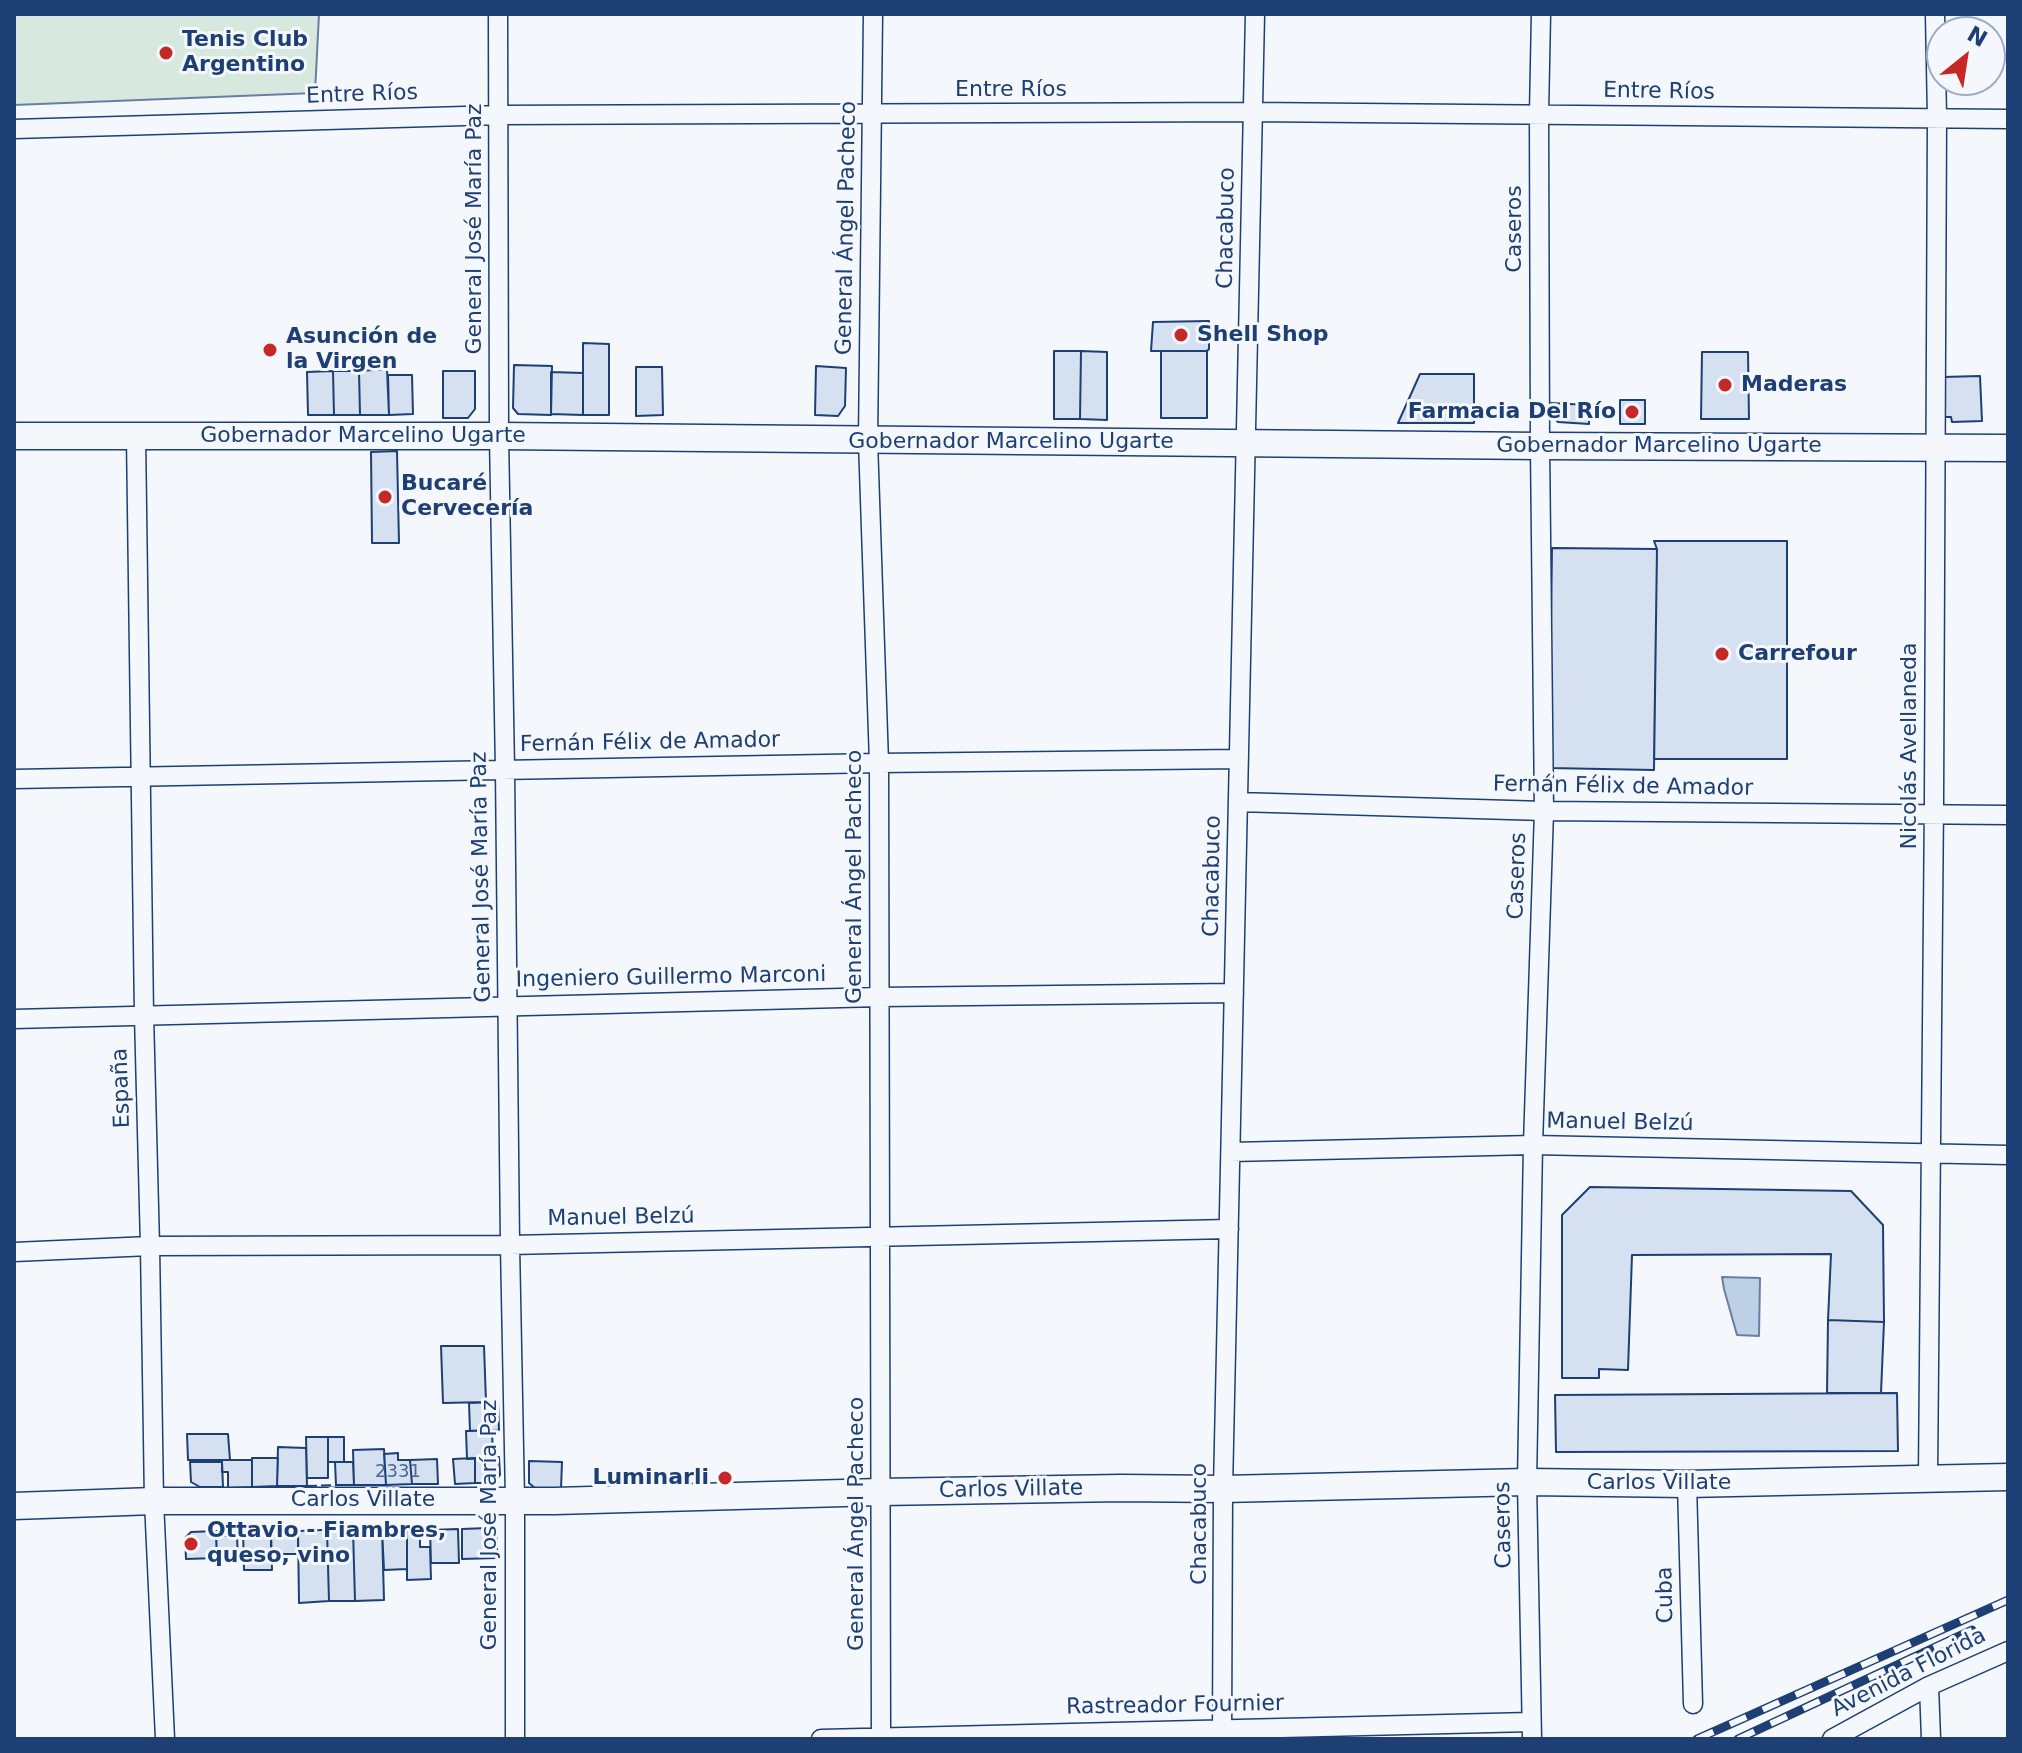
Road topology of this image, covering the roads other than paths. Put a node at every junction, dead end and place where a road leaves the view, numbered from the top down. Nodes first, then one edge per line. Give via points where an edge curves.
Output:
1 (498, 14) edge
2 (873, 14) edge
3 (1255, 14) edge
4 (1541, 14) edge
5 (1935, 14) edge
6 (1253, 112) junction
7 (872, 114) junction
8 (1539, 114) junction
9 (499, 115) junction
10 (1937, 118) junction
11 (2008, 119) edge
12 (14, 129) edge
13 (14, 436) edge
14 (136, 436) junction
15 (499, 436) junction
16 (868, 441) junction
17 (1246, 443) junction
18 (1540, 446) junction
19 (1935, 448) junction
20 (2008, 448) edge
21 (1239, 759) junction
22 (879, 763) junction
23 (505, 770) junction
24 (139, 776) junction
25 (14, 779) edge
26 (1238, 802) junction
27 (1544, 811) junction
28 (1934, 815) junction
29 (2008, 815) edge
30 (1234, 993) junction
31 (880, 997) junction
32 (507, 1006) junction
33 (144, 1015) junction
34 (14, 1019) edge
35 (1533, 1145) junction
36 (1231, 1152) junction
37 (1933, 1154) junction
38 (2008, 1155) edge
39 (1229, 1229) junction
40 (880, 1237) junction
41 (510, 1245) junction
42 (150, 1246) junction
43 (14, 1252) edge
44 (2008, 1477) edge
45 (1928, 1478) junction
46 (1527, 1482) junction
47 (1687, 1484) junction
48 (1223, 1489) junction
49 (880, 1492) junction
50 (515, 1500) junction
51 (154, 1501) junction
52 (14, 1506) edge
53 (2008, 1651) edge
54 (1929, 1686) junction
55 (1693, 1704) dead end
56 (1532, 1730) edge
57 (1222, 1734) edge
58 (881, 1738) edge
59 (165, 1739) edge
60 (515, 1739) edge
61 (821, 1739) edge
62 (1832, 1739) edge
63 (1931, 1739) edge

1 - 9 street, General José María Paz
2 - 7 street, General Ángel Pacheco
3 - 6 street, Chacabuco
4 - 8 street, Caseros
5 - 10 street, Nicolás Avellaneda
6 - 7 street, Entre Ríos
6 - 8 street, Entre Ríos
6 - 17 street, Chacabuco
7 - 9 street, Entre Ríos
7 - 16 street, General Ángel Pacheco
8 - 10 street, Entre Ríos
8 - 18 street, Caseros
9 - 12 street, Entre Ríos
9 - 15 street, General José María Paz
10 - 11 street, Entre Ríos
10 - 19 street, Nicolás Avellaneda
13 - 14 street, Gobernador Marcelino Ugarte
14 - 15 street, Gobernador Marcelino Ugarte
14 - 24 street, España
15 - 16 street, Gobernador Marcelino Ugarte
15 - 23 street, General José María Paz
16 - 17 street, Gobernador Marcelino Ugarte
16 - 22 street, General Ángel Pacheco
17 - 18 street, Gobernador Marcelino Ugarte
17 - 21 street, Chacabuco
18 - 19 street, Gobernador Marcelino Ugarte
18 - 27 street, Caseros
19 - 20 street, Gobernador Marcelino Ugarte
19 - 28 street, Nicolás Avellaneda
21 - 22 street, Fernán Félix de Amador
21 - 26 street, Chacabuco
22 - 23 street, Fernán Félix de Amador
22 - 31 street, General Ángel Pacheco
23 - 24 street, Fernán Félix de Amador
23 - 32 street, General José María Paz
24 - 25 street, Fernán Félix de Amador
24 - 33 street, España
26 - 27 street, Fernán Félix de Amador
26 - 30 street, Chacabuco
27 - 28 street, Fernán Félix de Amador
27 - 35 street, Caseros
28 - 29 street, Fernán Félix de Amador
28 - 37 street, Nicolás Avellaneda
30 - 31 street, Ingeniero Guillermo Marconi
30 - 36 street, Chacabuco
31 - 32 street, Ingeniero Guillermo Marconi
31 - 40 street, General Ángel Pacheco
32 - 33 street, Ingeniero Guillermo Marconi
32 - 41 street, General José María Paz
33 - 34 street, Ingeniero Guillermo Marconi
33 - 42 street, España
35 - 36 street, Manuel Belzú
35 - 37 street, Manuel Belzú
35 - 46 street, Caseros
36 - 39 street, Chacabuco
37 - 38 street, Manuel Belzú
37 - 45 street, Nicolás Avellaneda
39 - 40 street, Manuel Belzú
39 - 48 street, Chacabuco
40 - 41 street, Manuel Belzú
40 - 49 street, General Ángel Pacheco
41 - 42 street, Manuel Belzú
41 - 50 street, General José María Paz
42 - 43 street, Manuel Belzú
42 - 51 street, España
44 - 45 street, Carlos Villate
45 - 47 street, Carlos Villate
46 - 47 street, Carlos Villate
46 - 48 street, Carlos Villate
46 - 56 street, Caseros
47 - 55 street, Cuba
48 - 49 street, Carlos Villate
48 - 57 street, Chacabuco
49 - 50 street, Carlos Villate
49 - 58 street, General Ángel Pacheco
50 - 51 street, Carlos Villate
50 - 60 street, General José María Paz
51 - 52 street, Carlos Villate
51 - 59 street, España
53 - 54 street, Avenida Florida
54 - 62 street, Avenida Florida
54 - 63 street
56 - 57 street, Rastreador Fournier
57 - 58 street, Rastreador Fournier
58 - 61 street, Rastreador Fournier

